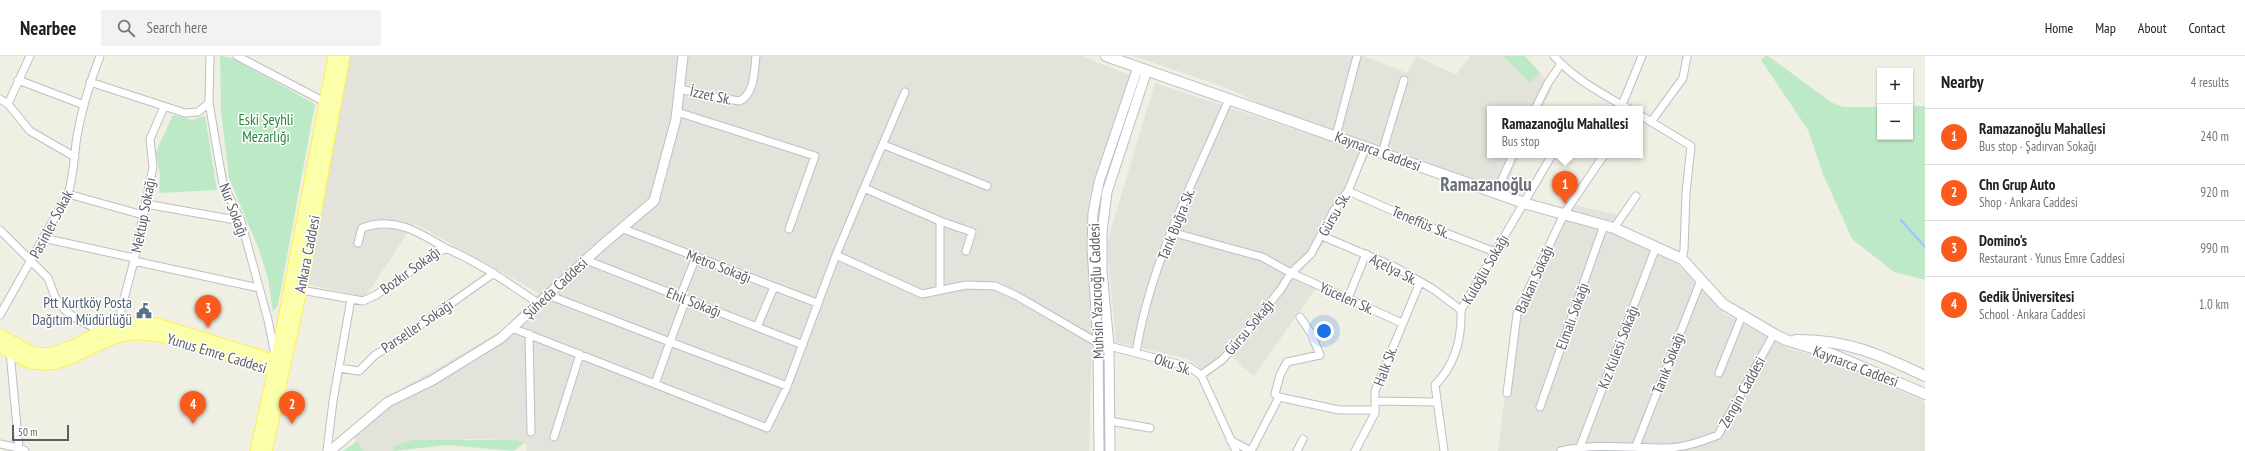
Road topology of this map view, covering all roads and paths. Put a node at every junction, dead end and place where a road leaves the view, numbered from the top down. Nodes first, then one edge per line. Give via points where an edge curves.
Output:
1 (30, 56) edge
2 (100, 56) edge
3 (210, 56) edge
4 (236, 56) edge
5 (334, 56) edge
6 (344, 56) edge
7 (683, 56) edge
8 (756, 56) edge
9 (1106, 56) edge
10 (1357, 56) edge
11 (1554, 56) edge
12 (1642, 56) edge
13 (1687, 56) edge
14 (1561, 64) junction
15 (1142, 68) junction
16 (18, 80) junction
17 (1404, 80) dead end
18 (90, 82) junction
19 (680, 88) junction
20 (905, 92) dead end
21 (0, 99) edge
22 (1229, 99) junction
23 (325, 102) junction
24 (209, 103) junction
25 (8, 104) junction
26 (84, 105) junction
27 (1622, 105) joint
28 (1536, 106) edge
29 (164, 107) junction
30 (677, 112) junction
31 (1643, 117) edge
32 (1651, 122) junction
33 (1336, 136) junction
34 (884, 145) junction
35 (1366, 147) junction
36 (1382, 153) junction
37 (75, 157) junction
38 (1512, 158) edge
39 (1550, 158) edge
40 (1602, 158) edge
41 (987, 186) dead end
42 (864, 188) junction
43 (1348, 191) junction
44 (1496, 193) junction
45 (68, 194) junction
46 (1636, 196) dead end
47 (1523, 203) junction
48 (146, 204) junction
49 (1564, 214) junction
50 (143, 215) junction
51 (241, 221) junction
52 (940, 221) junction
53 (1609, 226) junction
54 (621, 228) junction
55 (789, 229) dead end
56 (0, 230) edge
57 (1171, 232) junction
58 (1322, 236) junction
59 (43, 238) junction
60 (358, 243) dead end
61 (1656, 247) junction
62 (445, 248) junction
63 (966, 251) dead end
64 (1495, 252) junction
65 (1366, 254) junction
66 (836, 255) junction
67 (696, 256) junction
68 (134, 259) junction
69 (1682, 259) junction
70 (586, 260) junction
71 (31, 262) junction
72 (494, 273) junction
73 (1291, 273) junction
74 (1701, 280) junction
75 (1420, 282) junction
76 (774, 287) junction
77 (260, 288) junction
78 (301, 290) junction
79 (940, 290) junction
80 (548, 295) junction
81 (683, 298) junction
82 (1348, 298) junction
83 (351, 299) junction
84 (538, 303) junction
85 (818, 303) junction
86 (1462, 310) junction
87 (0, 315) edge
88 (1742, 316) junction
89 (1300, 317) dead end
90 (268, 320) junction
91 (282, 320) junction
92 (1402, 323) junction
93 (121, 326) junction
94 (758, 327) junction
95 (512, 328) junction
96 (100, 331) junction
97 (529, 334) junction
98 (1774, 334) junction
99 (0, 335) edge
100 (1786, 340) junction
101 (670, 342) junction
102 (1098, 343) junction
103 (803, 345) junction
104 (1109, 345) junction
105 (0, 346) edge
106 (10, 352) junction
107 (1136, 353) junction
108 (580, 354) junction
109 (278, 367) junction
110 (339, 368) junction
111 (1719, 373) dead end
112 (1201, 375) junction
113 (1925, 376) edge
114 (655, 384) junction
115 (787, 386) junction
116 (1506, 393) dead end
117 (1925, 394) edge
118 (1280, 397) junction
119 (1375, 401) junction
120 (1436, 402) junction
121 (1540, 407) dead end
122 (1375, 410) junction
123 (1110, 421) junction
124 (1150, 428) dead end
125 (531, 432) dead end
126 (554, 437) dead end
127 (1303, 439) dead end
128 (1230, 440) junction
129 (0, 444) edge
130 (1636, 446) junction
131 (1580, 447) junction
132 (22, 450) edge
133 (256, 451) edge
134 (266, 451) edge
135 (326, 451) edge
136 (330, 451) edge
137 (1099, 451) edge
138 (1110, 451) edge
139 (1236, 451) edge
140 (1251, 451) edge
141 (1297, 451) edge
142 (1356, 451) edge
143 (1444, 451) edge
144 (1560, 451) edge

1 - 16 street
2 - 18 street, Pasinler Sokak
3 - 24 street, Nur Sokağı
4 - 23 street
5 - 23 main road, Ankara Caddesi
6 - 78 main road, Ankara Caddesi
7 - 19 street, Şüheda Caddesi
8 - 19 street, İzzet Sk. via 749,92 740,101
9 - 15 main road, Kaynarca Caddesi
10 - 33 street
11 - 14 street
12 - 27 street
13 - 32 street via 1683,78
14 - 27 street
14 - 28 street
15 - 22 main road, Kaynarca Caddesi
15 - 102 street, Muhsin Yazıcıoğlu Caddesi via 1099,182 1093,213 1092,248
15 - 104 street, Muhsin Yazıcıoğlu Caddesi via 1107,192 1102,232 1102,271
16 - 25 street
16 - 26 street
17 - 36 street
18 - 26 street, Pasinler Sokak
18 - 29 street
19 - 30 street, Şüheda Caddesi
20 - 34 street
21 - 25 street
22 - 33 main road, Kaynarca Caddesi
22 - 57 street, Tarık Buğra Sk.
23 - 91 main road, Ankara Caddesi
24 - 29 street via 198,112 192,113
24 - 51 street, Nur Sokağı via 223,184
25 - 37 street via 30,131
26 - 37 street, Pasinler Sokak
29 - 48 street, Mektup Sokağı via 150,139 153,167
30 - 54 street, Şüheda Caddesi via 668,155 654,201
30 - 55 street via 815,156
31 - 32 street
32 - 69 street via 1691,146
33 - 35 main road, Kaynarca Caddesi
34 - 41 street
34 - 42 street
35 - 36 main road, Kaynarca Caddesi
35 - 43 street, Gürsu Sk.
36 - 44 main road, Kaynarca Caddesi
37 - 45 street, Pasinler Sokak
38 - 44 street
39 - 47 street, Kuloğlu Sokağı
40 - 49 street, Balkan Sokağı
42 - 52 street
42 - 66 street
43 - 58 street, Gürsu Sk. via 1333,212
43 - 64 street, Teneffüs Sk.
44 - 47 main road, Kaynarca Caddesi
45 - 50 street
45 - 59 street, Pasinler Sokak
46 - 53 street, Elmalı Sokağı
47 - 49 main road, Kaynarca Caddesi
47 - 64 street, Kuloğlu Sokağı
48 - 50 street, Mektup Sokağı
48 - 51 street
49 - 53 main road, Kaynarca Caddesi
49 - 116 street, Balkan Sokağı via 1517,314
50 - 68 street, Mektup Sokağı
51 - 77 street, Nur Sokağı
52 - 63 street via 972,232
52 - 79 street
53 - 61 main road, Kaynarca Caddesi
53 - 121 street, Elmalı Sokağı
54 - 67 street, Metro Sokağı
54 - 70 street, Şüheda Caddesi
56 - 71 street
57 - 73 street, Yücelen Sk. via 1262,257
57 - 107 street, Tarık Buğra Sk. via 1141,320
58 - 65 street, Açelya Sk.
58 - 73 street, Gürsu Sk. via 1311,254
59 - 68 street
59 - 71 street, Pasinler Sokak
60 - 62 street, Bozkır Sokağı via 362,228 388,223 412,228
61 - 69 main road, Kaynarca Caddesi
61 - 131 street, Kız Kulesi Sokağı
62 - 72 street
62 - 83 street, Bozkır Sokağı via 376,294 363,301
64 - 86 street, Kuloğlu Sokağı
65 - 75 street, Açelya Sk.
65 - 82 street
66 - 79 street, Oku Sk. via 922,294
66 - 85 street
67 - 76 street, Metro Sokağı
67 - 81 street
68 - 77 street
68 - 93 street, Mektup Sokağı via 121,310
69 - 74 main road, Kaynarca Caddesi
70 - 80 street, Şüheda Caddesi
70 - 81 street, Ehil Sokağı
71 - 87 street, Pasinler Sokak
71 - 96 street via 48,278 55,297 65,310
72 - 84 street
72 - 110 street, Parseller Sokağı via 396,343 375,355 359,371
73 - 82 street, Yücelen Sk.
73 - 112 street, Gürsu Sokağı via 1242,338 1222,360
74 - 88 main road, Kaynarca Caddesi via 1723,304
74 - 130 street, Tanık Sokağı
75 - 86 street, Açelya Sk.
75 - 92 street, Halk Sk.
76 - 85 street, Metro Sokağı
76 - 94 street
77 - 90 street, Nur Sokağı
78 - 83 street, Bozkır Sokağı
78 - 109 main road, Ankara Caddesi
79 - 102 street, Oku Sk. via 966,285 995,286
80 - 84 street, Şüheda Caddesi
80 - 101 street
81 - 94 street, Ehil Sokağı
81 - 101 street
82 - 92 street, Yücelen Sk.
83 - 110 street
84 - 95 street, Şüheda Caddesi
85 - 103 street
86 - 120 street, Kuloğlu Sokağı via 1462,327 1450,368 1435,385
88 - 98 main road, Kaynarca Caddesi
88 - 111 street
89 - 118 street via 1312,333 1320,355 1287,362 1275,394
90 - 91 street via 275,325
90 - 109 street, Nur Sokağı
91 - 109 main road, Ankara Caddesi
92 - 119 street, Halk Sk. via 1375,391
93 - 96 main road, Yunus Emre Caddesi
93 - 109 main road, Yunus Emre Caddesi via 135,323 157,324
94 - 103 street, Ehil Sokağı
95 - 97 street
95 - 136 street, Şüheda Caddesi via 501,338 433,380 388,402
96 - 99 main road, Yunus Emre Caddesi via 65,350 41,354 32,353
97 - 108 street
97 - 125 street
98 - 100 main road, Kaynarca Caddesi
98 - 130 street, Zengin Caddesi via 1718,435 1694,444 1666,448
100 - 113 main road, Kaynarca Caddesi via 1822,340 1851,345 1892,360
100 - 117 main road, Kaynarca Caddesi via 1832,354
101 - 114 street
101 - 115 street
102 - 104 street, Oku Sk.
102 - 137 street, Muhsin Yazıcıoğlu Caddesi
103 - 115 street
104 - 107 street, Oku Sk.
104 - 123 street, Muhsin Yazıcıoğlu Caddesi
105 - 106 main road, Yunus Emre Caddesi
106 - 109 main road, Yunus Emre Caddesi via 29,362 52,364 66,361 112,339 138,333 164,336
106 - 132 street
107 - 112 street, Oku Sk. via 1189,367
108 - 114 street
108 - 126 street
109 - 133 main road, Ankara Caddesi
109 - 134 main road, Ankara Caddesi
110 - 135 street
112 - 128 street, Oku Sk.
114 - 115 street via 767,428
118 - 122 street via 1339,410
118 - 140 street
119 - 120 street
119 - 122 street, Halk Sk.
120 - 143 street, Kuloğlu Sokağı
122 - 142 street, Halk Sk. via 1368,430
123 - 124 street
123 - 138 street, Muhsin Yazıcıoğlu Caddesi
127 - 141 street
128 - 139 street, Oku Sk.
128 - 140 street
129 - 132 street
130 - 131 street, Zengin Caddesi
131 - 144 street, Zengin Caddesi

